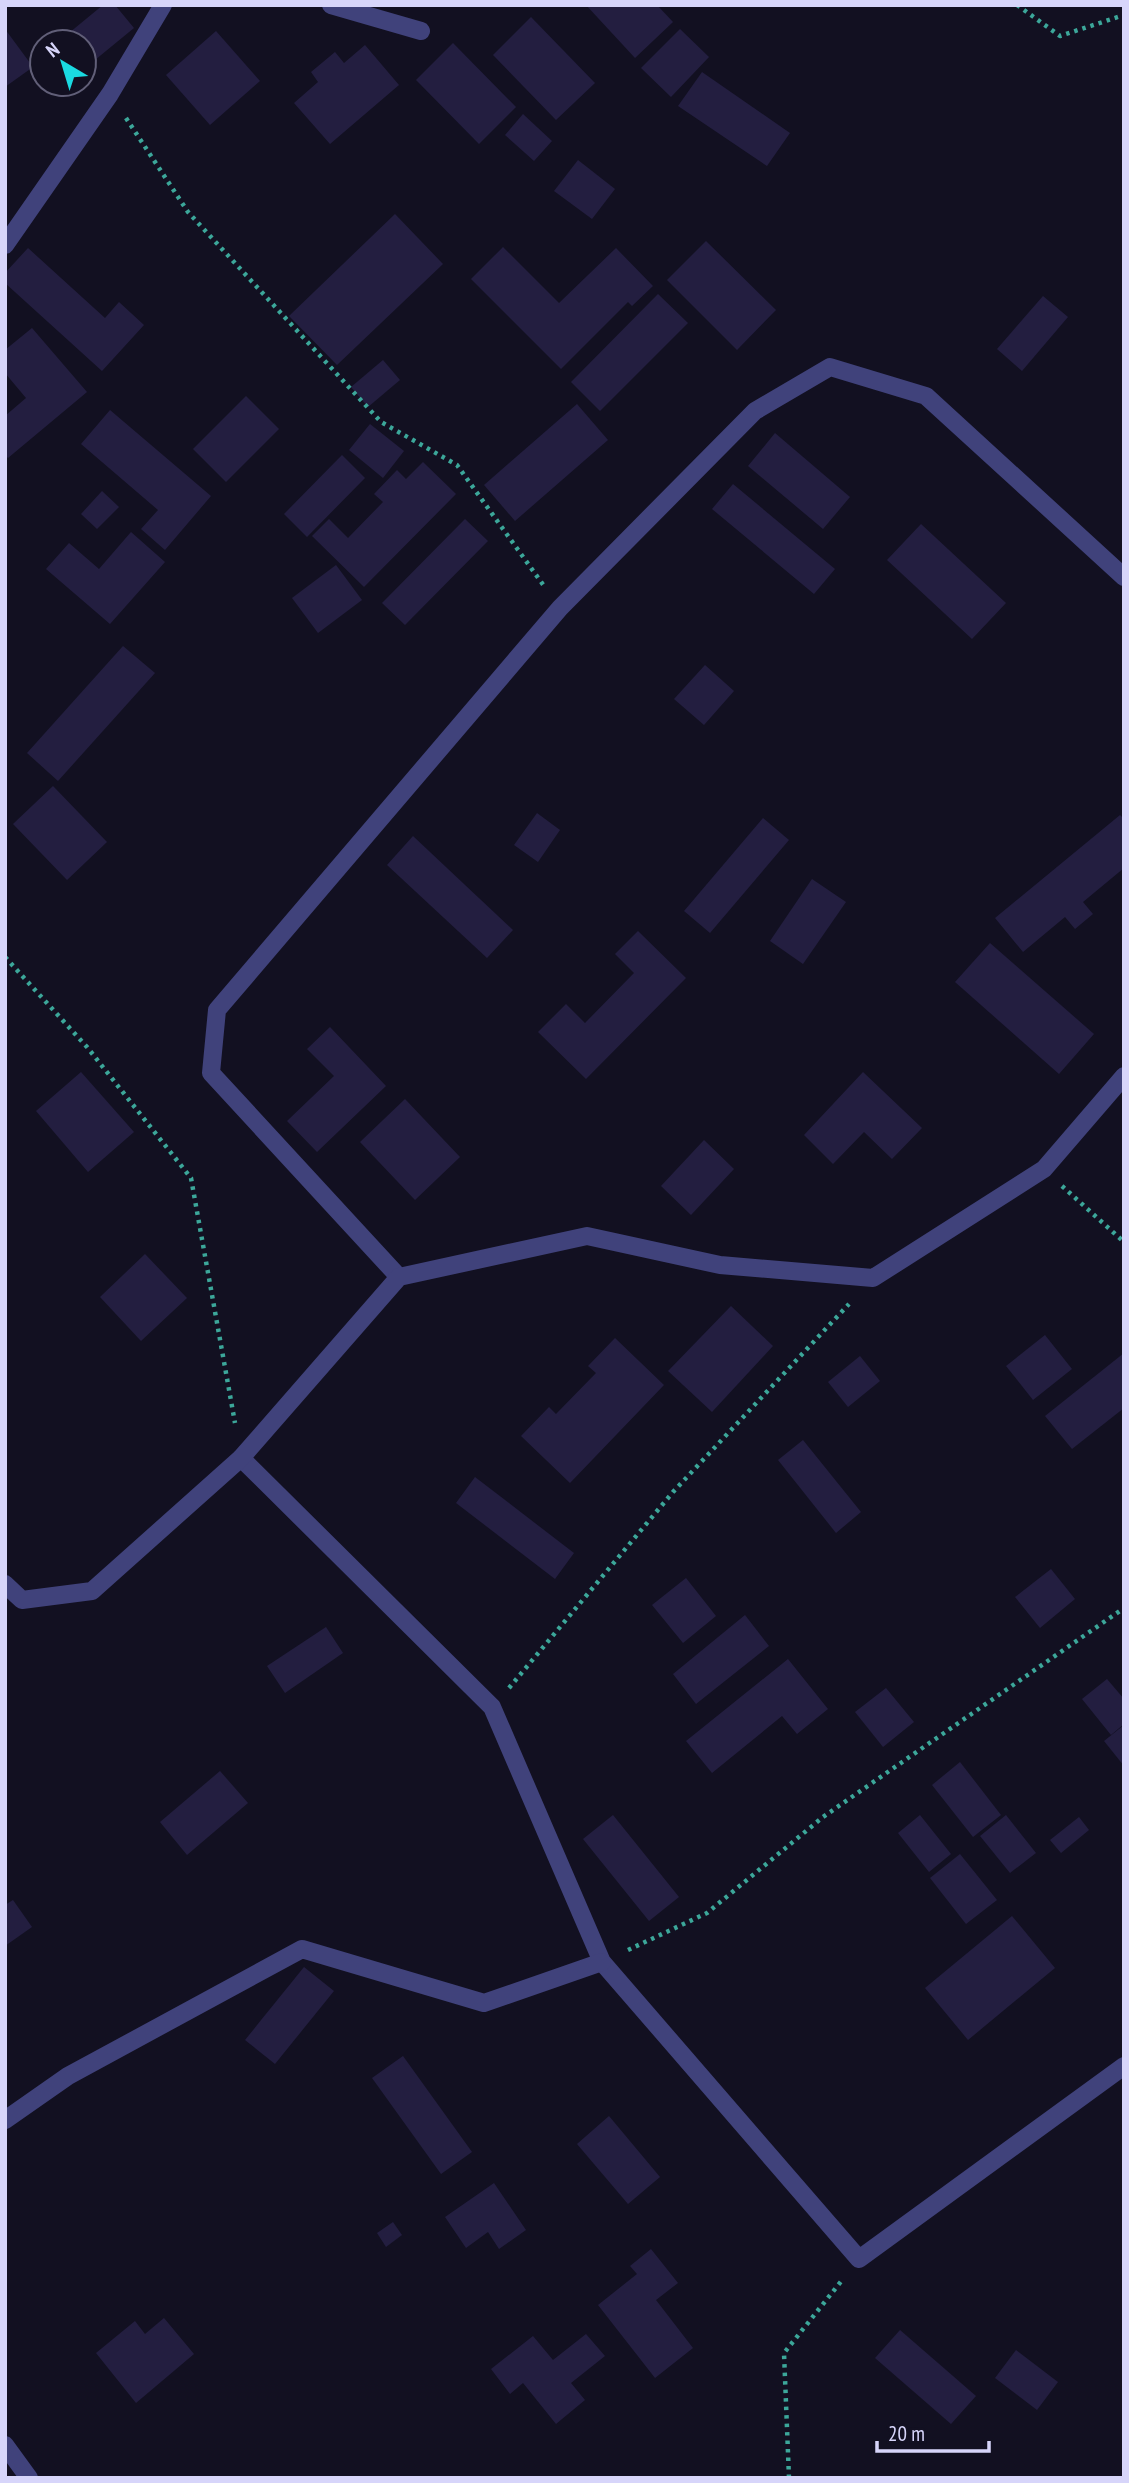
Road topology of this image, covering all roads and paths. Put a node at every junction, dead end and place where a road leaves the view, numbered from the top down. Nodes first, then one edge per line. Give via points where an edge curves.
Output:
1 (163, 5) edge
2 (331, 5) edge
3 (1017, 5) edge
4 (1124, 15) edge
5 (421, 31) dead end
6 (110, 94) junction
7 (5, 245) edge
8 (1124, 578) edge
9 (560, 608) junction
10 (5, 957) edge
11 (1124, 1076) edge
12 (1044, 1169) junction
13 (1124, 1242) edge
14 (399, 1277) junction
15 (873, 1278) junction
16 (241, 1458) junction
17 (5, 1584) edge
18 (1124, 1608) edge
19 (492, 1707) junction
20 (602, 1962) junction
21 (1124, 2066) edge
22 (5, 2120) edge
23 (859, 2259) junction
24 (5, 2445) edge
25 (29, 2478) edge
26 (789, 2478) edge

1 - 6 street
2 - 5 street
3 - 4 path via 1060,36
6 - 7 street
6 - 9 path via 188,212 381,422 457,465
8 - 9 street via 926,396 830,367 755,411
9 - 14 street via 217,1010 211,1073
10 - 16 path via 86,1047 191,1178
11 - 12 street
12 - 13 path
12 - 15 street
14 - 15 street via 587,1236 720,1265
14 - 16 street
15 - 19 path via 673,1492
16 - 17 street via 92,1591 22,1600
16 - 19 street
18 - 20 path via 823,1817 707,1913
19 - 20 street
20 - 22 street via 484,2003 302,1949 68,2076
20 - 23 street
21 - 23 street
23 - 26 path via 785,2353
24 - 25 street

